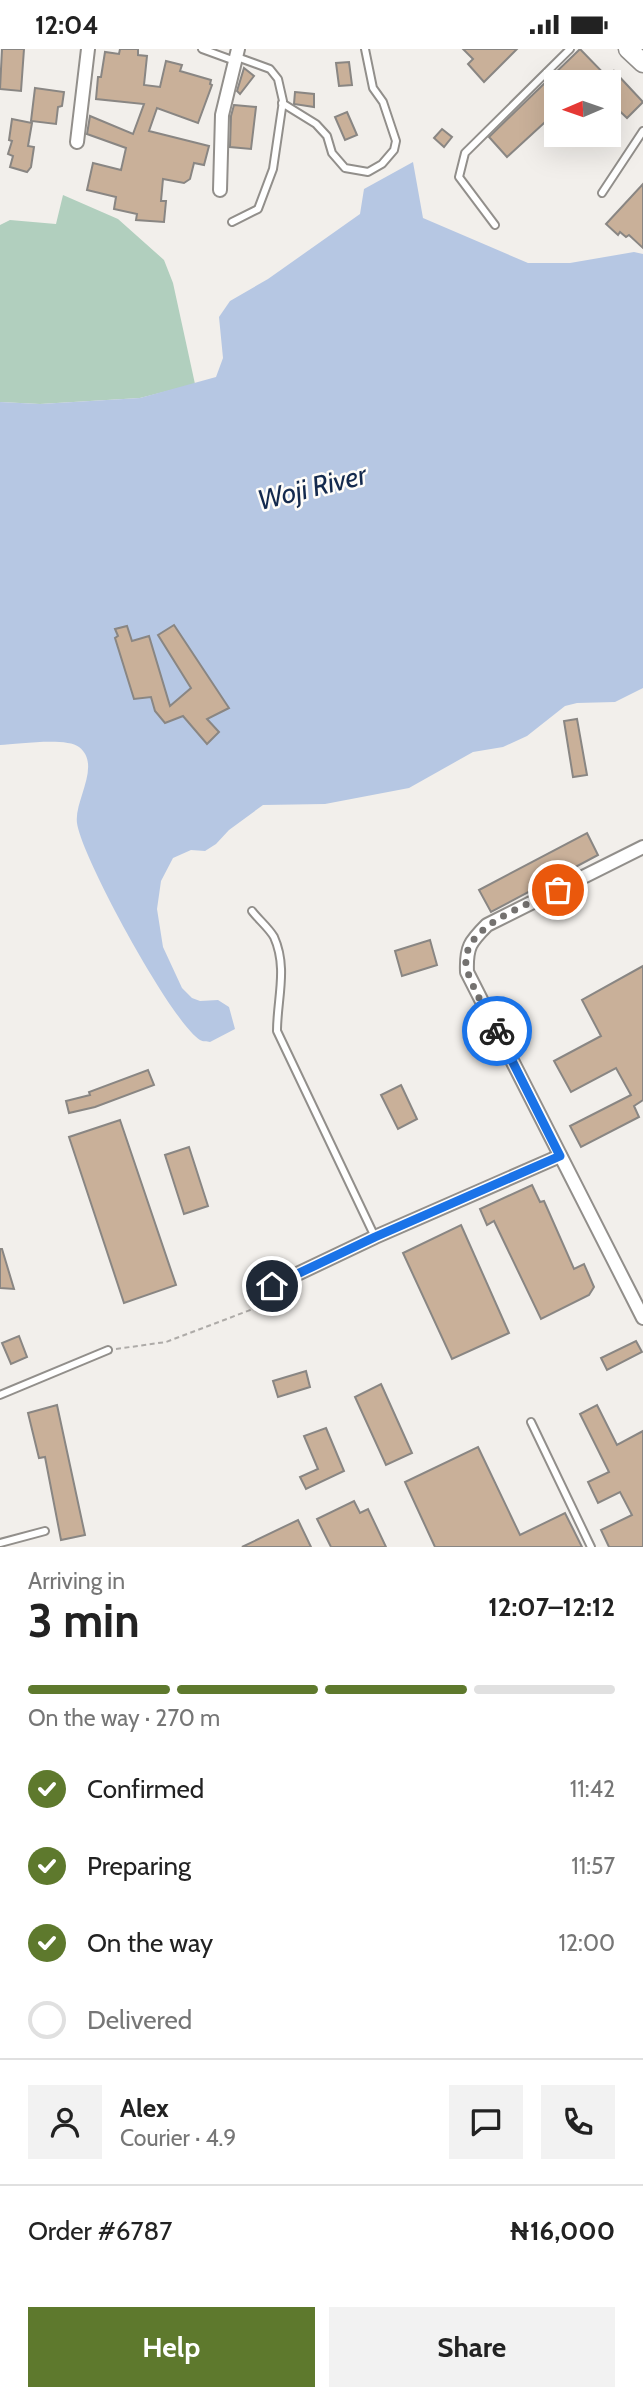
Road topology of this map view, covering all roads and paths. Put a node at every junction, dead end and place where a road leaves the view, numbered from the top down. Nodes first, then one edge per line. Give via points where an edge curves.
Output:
1 (88, 49) edge
2 (202, 49) edge
3 (365, 49) edge
4 (570, 49) edge
5 (628, 49) edge
6 (237, 56) edge
7 (643, 63) edge
8 (282, 103) junction
9 (643, 131) edge
10 (76, 142) dead end
11 (220, 190) dead end
12 (602, 193) dead end
13 (232, 222) dead end
14 (495, 225) dead end
15 (643, 847) edge
16 (252, 911) dead end
17 (560, 1156) junction
18 (375, 1237) junction
19 (272, 1286) joint
20 (643, 1318) edge
21 (108, 1350) joint
22 (0, 1395) edge
23 (531, 1422) dead end
24 (45, 1531) dead end
25 (0, 1543) edge
26 (591, 1547) edge

1 - 10 street
2 - 6 lane
3 - 8 lane via 373,88 383,102 396,141 382,164 368,172 345,168 316,124
4 - 14 lane via 465,153 459,177
5 - 7 main road
6 - 8 lane via 270,69 278,79
6 - 11 street via 222,115
8 - 13 lane via 273,169 258,209
9 - 12 lane
15 - 17 street via 487,925 471,940 466,954 467,971
16 - 18 lane via 273,935 281,962 277,1031
17 - 18 street
17 - 20 street
18 - 19 street
19 - 21 path via 266,1302 192,1333 166,1342
21 - 22 lane
23 - 26 lane
24 - 25 lane

